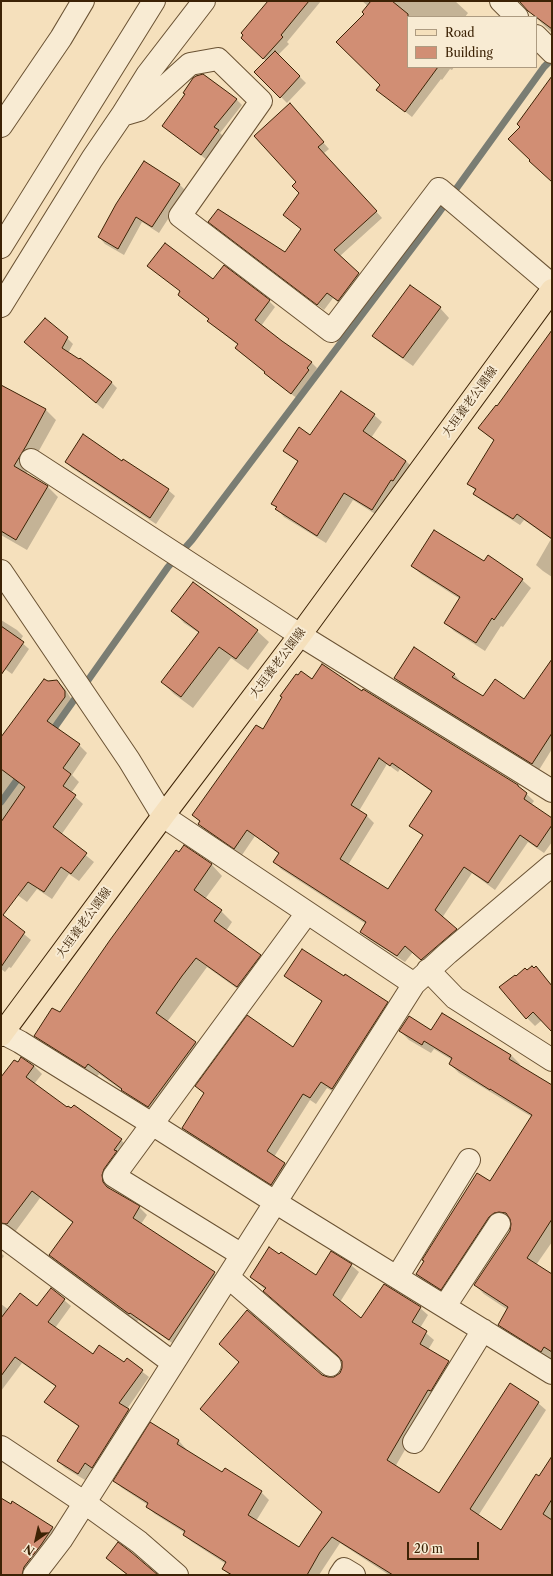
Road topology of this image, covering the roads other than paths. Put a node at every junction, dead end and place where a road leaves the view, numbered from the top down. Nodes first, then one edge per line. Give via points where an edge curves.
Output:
1 (82, 1) edge
2 (154, 1) edge
3 (204, 1) edge
4 (501, 1) edge
5 (516, 16) edge
6 (122, 115) junction
7 (1, 126) edge
8 (1, 247) edge
9 (552, 285) edge
10 (548, 303) edge
11 (1, 306) edge
12 (31, 460) dead end
13 (2, 576) edge
14 (300, 635) junction
15 (551, 787) edge
16 (163, 816) junction
17 (552, 865) edge
18 (307, 913) junction
19 (421, 977) junction
20 (2, 1034) edge
21 (552, 1060) edge
22 (152, 1124) junction
23 (469, 1160) dead end
24 (275, 1202) junction
25 (499, 1224) dead end
26 (1, 1235) edge
27 (242, 1255) junction
28 (228, 1277) junction
29 (397, 1277) junction
30 (445, 1306) junction
31 (483, 1330) junction
32 (173, 1363) junction
33 (330, 1365) dead end
34 (552, 1373) edge
35 (414, 1442) dead end
36 (1, 1448) edge
37 (85, 1503) junction
38 (34, 1575) edge
39 (177, 1575) edge
40 (340, 1575) edge
41 (354, 1575) edge

1 - 7 street via 61,38
2 - 8 street
3 - 6 street via 147,75
4 - 5 street
6 - 9 street via 139,110 190,64 218,59 261,101 180,216 331,331 439,189
6 - 11 street
10 - 14 main road, 大垣養老公園線
12 - 14 street
13 - 16 street via 128,760
14 - 15 street
14 - 16 main road, 大垣養老公園線
16 - 18 street
16 - 20 main road, 大垣養老公園線
17 - 19 street
18 - 19 street
18 - 22 street
19 - 21 street
19 - 24 street
20 - 22 street via 20,1042
22 - 24 street
22 - 27 street via 114,1176
23 - 29 street
24 - 27 street
24 - 29 street
25 - 30 street
26 - 32 street
27 - 28 street
28 - 32 street
28 - 33 street
29 - 30 street
30 - 31 street
31 - 34 street
31 - 35 street
32 - 37 street
36 - 37 street
37 - 38 street
37 - 39 street via 139,1542
40 - 41 street via 344,1569

